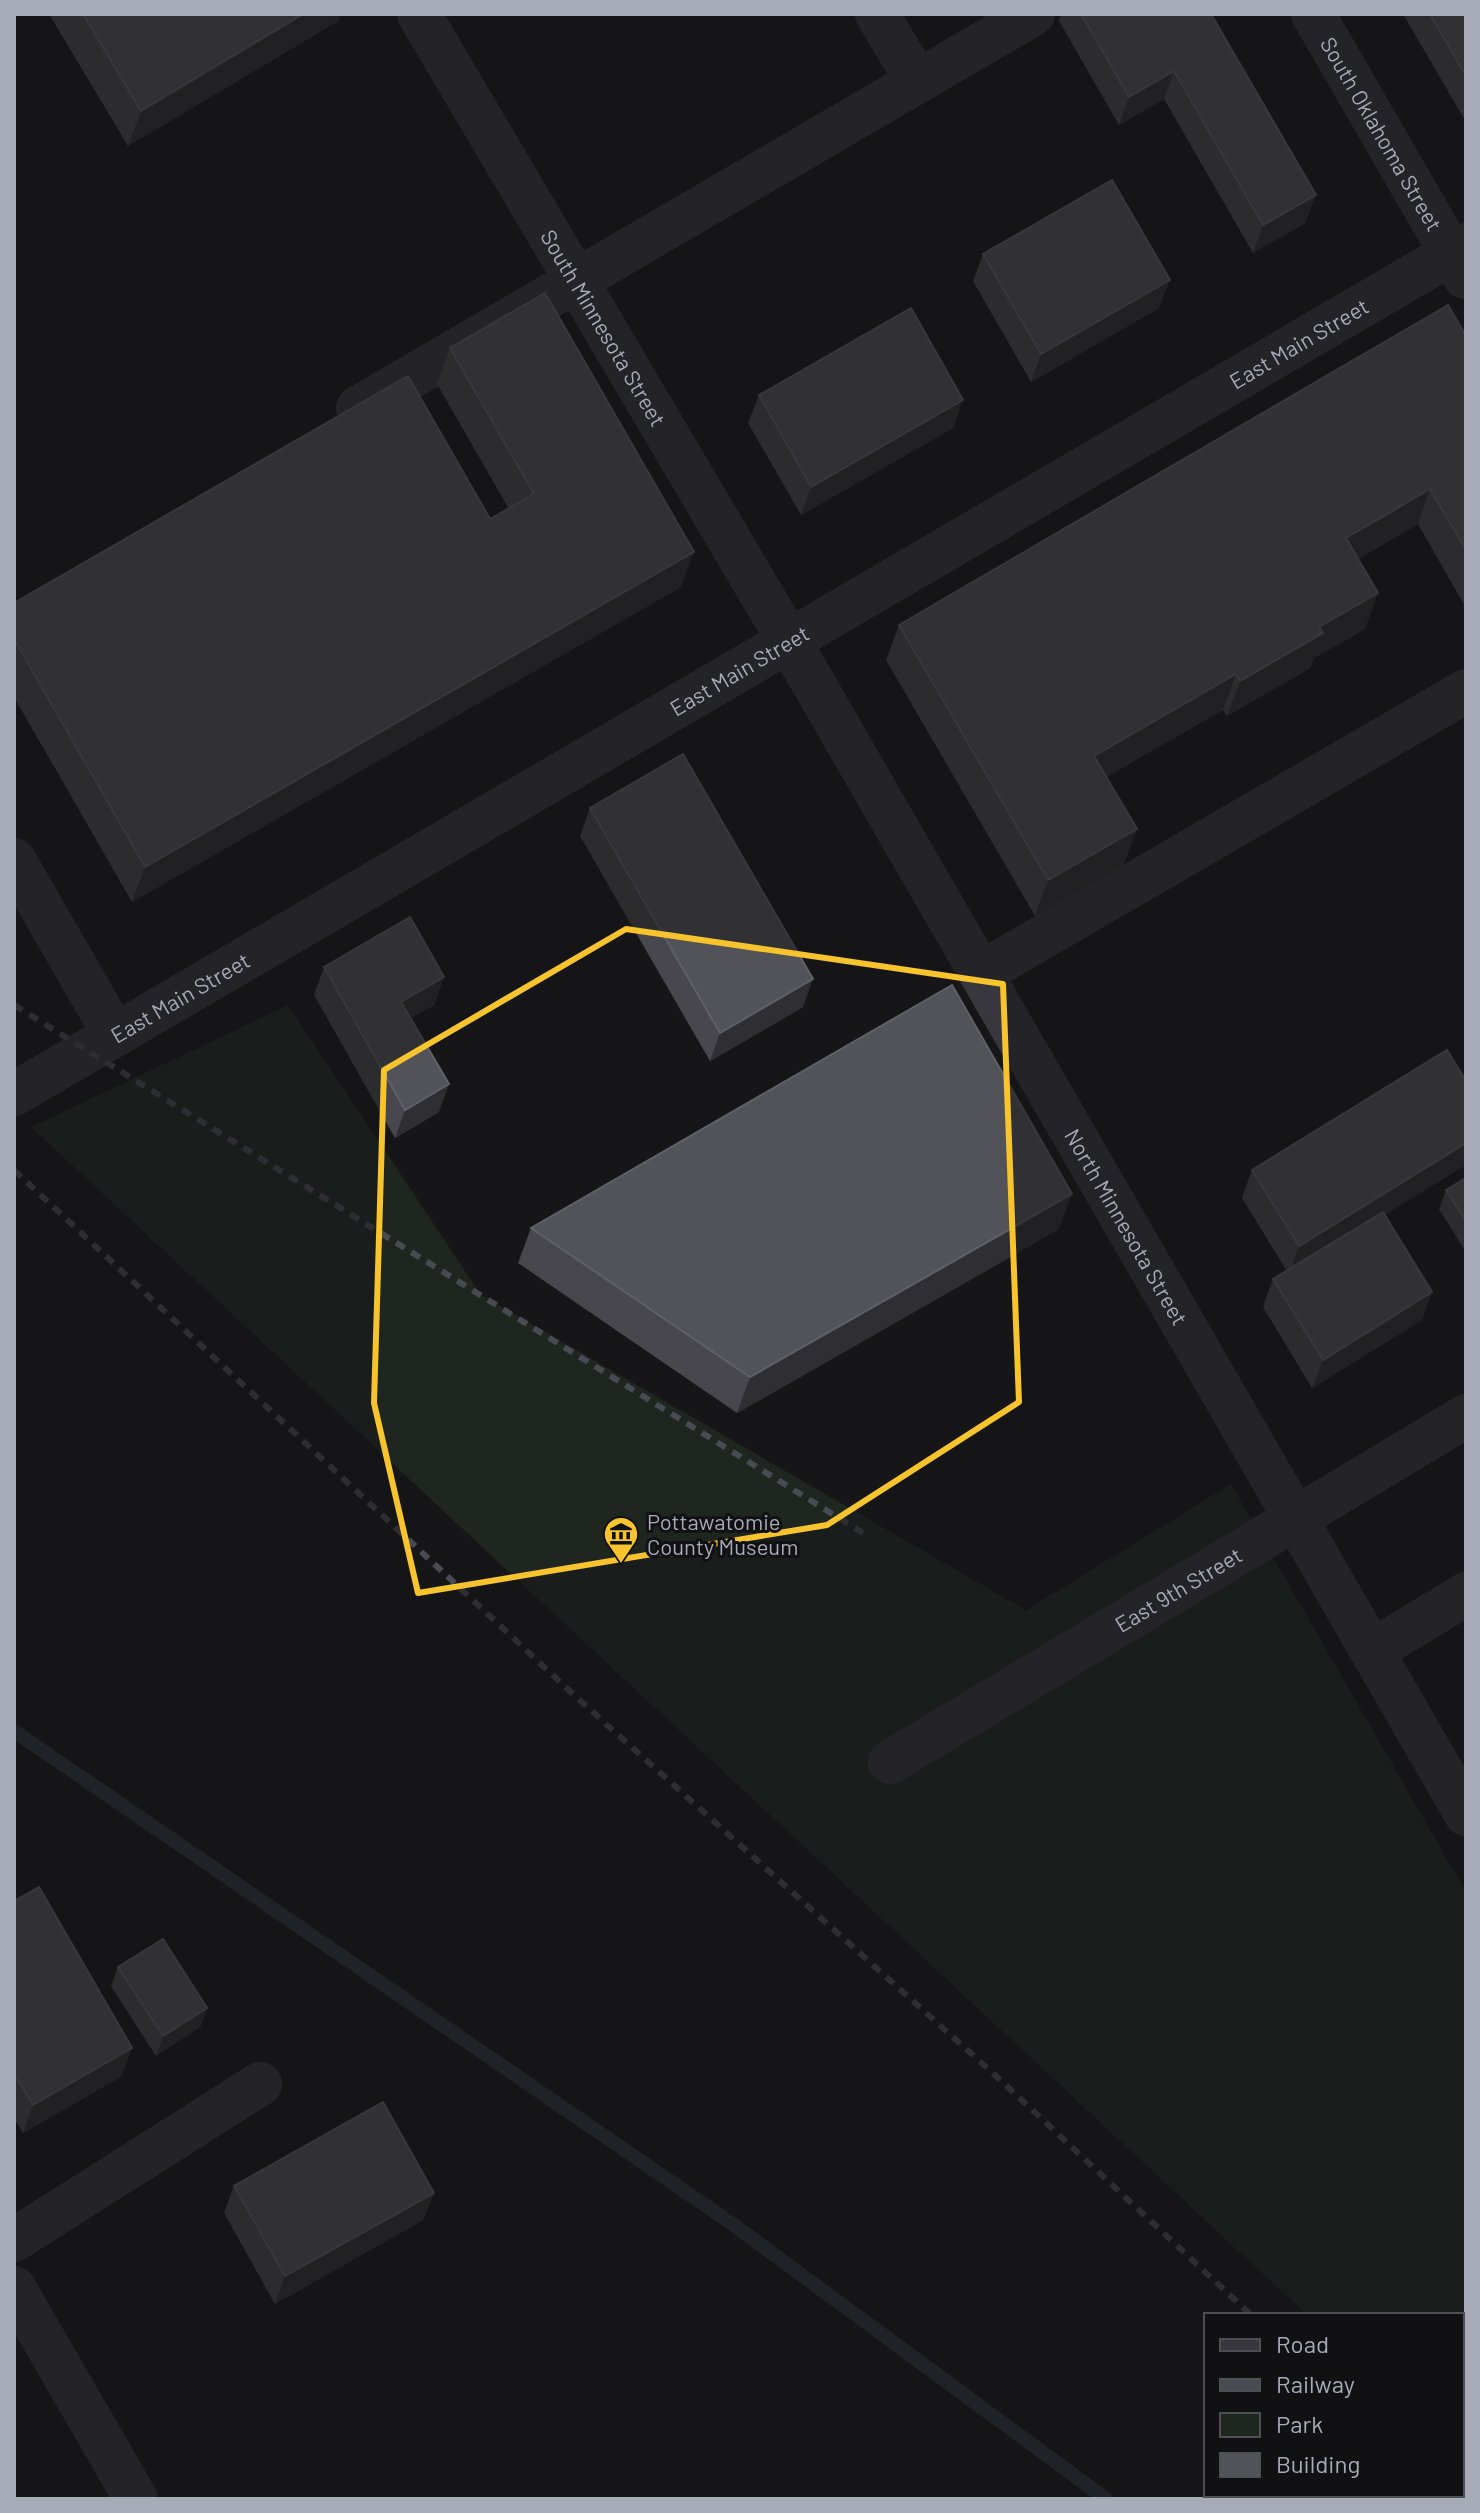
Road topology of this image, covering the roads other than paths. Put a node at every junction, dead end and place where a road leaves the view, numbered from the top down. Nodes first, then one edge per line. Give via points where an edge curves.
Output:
1 (419, 14) edge
2 (877, 14) edge
3 (1033, 14) edge
4 (1313, 14) edge
5 (917, 81) junction
6 (1461, 260) edge
7 (576, 281) junction
8 (329, 425) edge
9 (789, 641) junction
10 (1466, 691) edge
11 (14, 860) edge
12 (981, 973) junction
13 (115, 1035) junction
14 (14, 1094) edge
15 (1466, 1416) edge
16 (1294, 1517) junction
17 (1466, 1594) edge
18 (1372, 1651) junction
19 (890, 1762) dead end
20 (1466, 1814) edge
21 (260, 2084) dead end
22 (14, 2240) edge
23 (14, 2288) edge
24 (136, 2499) edge

1 - 7 street, South Minnesota Street
2 - 5 street
3 - 5 street
4 - 6 street, South Oklahoma Street
5 - 7 street
6 - 9 street, East Main Street
7 - 8 street
7 - 9 street, South Minnesota Street
9 - 12 street, North Minnesota Street
9 - 13 street, East Main Street
10 - 12 street
11 - 13 street
12 - 16 street, North Minnesota Street
13 - 14 street, East Main Street
15 - 16 street, East 9th Street
16 - 18 street, North Minnesota Street
16 - 19 street, East 9th Street
17 - 18 street
18 - 20 street, North Minnesota Street
21 - 22 street
23 - 24 street

